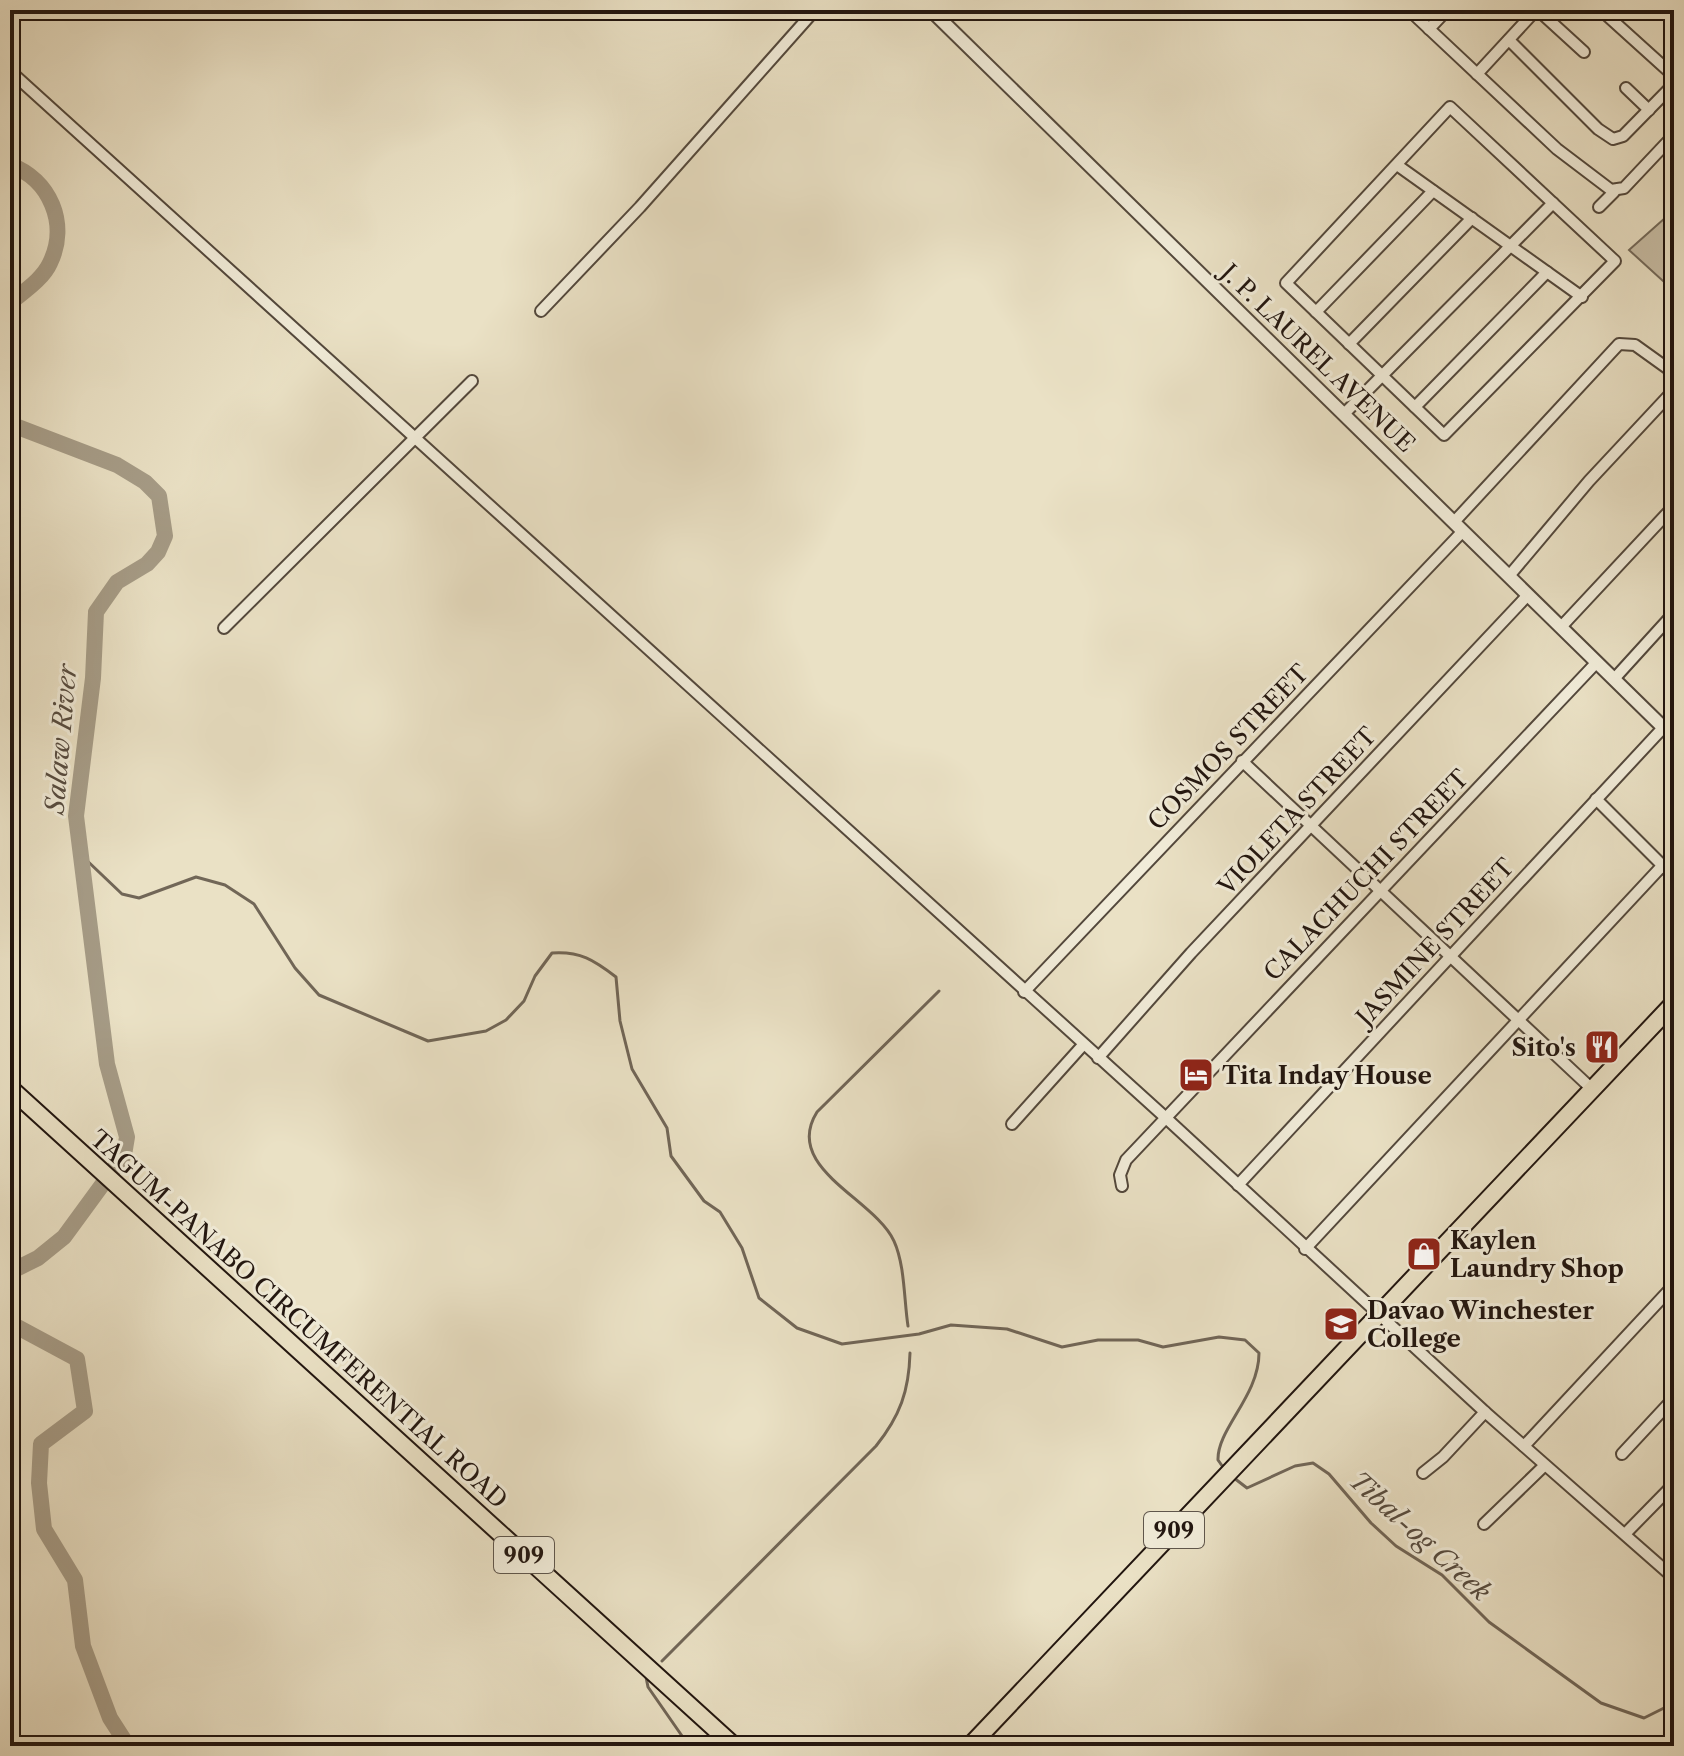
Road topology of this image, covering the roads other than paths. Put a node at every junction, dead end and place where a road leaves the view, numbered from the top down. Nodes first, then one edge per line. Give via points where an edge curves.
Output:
1 (815, 10) edge
2 (931, 10) edge
3 (1409, 10) edge
4 (1447, 10) edge
5 (1537, 10) edge
6 (1601, 10) edge
7 (1429, 29) junction
8 (1509, 40) junction
9 (1584, 52) dead end
10 (10, 71) edge
11 (1477, 74) junction
12 (1674, 76) edge
13 (1674, 84) edge
14 (1626, 88) dead end
15 (1649, 110) junction
16 (1674, 135) edge
17 (1397, 165) junction
18 (1433, 191) junction
19 (1614, 192) junction
20 (1553, 203) junction
21 (1599, 207) dead end
22 (1472, 218) junction
23 (1510, 246) junction
24 (1547, 272) junction
25 (1582, 297) junction
26 (541, 311) dead end
27 (1316, 312) junction
28 (1349, 344) junction
29 (1674, 373) edge
30 (1382, 375) junction
31 (472, 381) dead end
32 (1674, 390) edge
33 (1415, 407) junction
34 (1344, 414) junction
35 (414, 438) junction
36 (1674, 506) edge
37 (1459, 527) junction
38 (1509, 576) junction
39 (1528, 595) junction
40 (1674, 613) edge
41 (1561, 627) junction
42 (224, 628) dead end
43 (1597, 662) junction
44 (1614, 679) junction
45 (1674, 716) edge
46 (1663, 727) junction
47 (1674, 738) edge
48 (1242, 761) junction
49 (1596, 799) junction
50 (1310, 827) junction
51 (1662, 866) junction
52 (1674, 877) edge
53 (1379, 891) junction
54 (1450, 955) junction
55 (1024, 992) junction
56 (1673, 1007) edge
57 (1519, 1020) junction
58 (1083, 1045) junction
59 (1098, 1058) junction
60 (10, 1088) edge
61 (1593, 1090) junction
62 (1166, 1118) junction
63 (1012, 1124) dead end
64 (1238, 1185) junction
65 (1122, 1186) dead end
66 (1305, 1249) junction
67 (1674, 1285) edge
68 (1379, 1314) junction
69 (1674, 1398) edge
70 (1485, 1412) junction
71 (1524, 1446) junction
72 (1622, 1454) dead end
73 (1544, 1466) junction
74 (1423, 1473) dead end
75 (1674, 1484) edge
76 (1484, 1524) dead end
77 (1626, 1533) junction
78 (1674, 1577) edge
79 (734, 1746) edge
80 (970, 1746) edge

1 - 26 street
2 - 34 street, J. P. LAUREL AVENUE
3 - 7 street
4 - 7 street
5 - 8 street
5 - 9 street
6 - 12 street
7 - 11 street
8 - 11 street
8 - 15 street via 1608,137 1623,136
10 - 35 street
11 - 19 street via 1557,149
13 - 15 street
14 - 15 street
16 - 19 street
17 - 18 street
17 - 20 street via 1450,107
17 - 27 street via 1286,283
18 - 22 street
18 - 27 street
19 - 21 street
20 - 23 street
20 - 25 street via 1615,261
22 - 23 street
22 - 28 street
23 - 24 street
23 - 30 street
24 - 25 street
24 - 33 street
25 - 33 street via 1444,435
27 - 28 street
28 - 30 street
29 - 37 street, COSMOS STREET via 1635,345 1619,344
30 - 33 street
30 - 34 street
31 - 35 street
32 - 38 street
34 - 37 street, J. P. LAUREL AVENUE
35 - 42 street
35 - 55 street
36 - 41 street
37 - 38 street, J. P. LAUREL AVENUE
37 - 48 street, COSMOS STREET
38 - 39 street, J. P. LAUREL AVENUE
39 - 41 street, J. P. LAUREL AVENUE
39 - 50 street, VIOLETA STREET
40 - 44 street
41 - 43 street, J. P. LAUREL AVENUE
43 - 44 street, J. P. LAUREL AVENUE
43 - 53 street, CALACHUCHI STREET
44 - 46 street, J. P. LAUREL AVENUE
45 - 46 street, JASMINE STREET
46 - 47 street, J. P. LAUREL AVENUE
46 - 49 street, JASMINE STREET
48 - 50 street
48 - 55 street, COSMOS STREET
49 - 51 street
49 - 54 street, JASMINE STREET
50 - 53 street
50 - 59 street, VIOLETA STREET
51 - 52 street
51 - 57 street
53 - 54 street
53 - 62 street, CALACHUCHI STREET
54 - 57 street
54 - 64 street, JASMINE STREET
55 - 58 street
56 - 61 main road, 909
57 - 61 street
57 - 66 street
58 - 59 street
58 - 63 street
59 - 62 street
60 - 79 main road, TAGUM-PANABO CIRCUMFERENTIAL ROAD / 909
61 - 68 main road, 909
62 - 64 street
62 - 65 street, CALACHUCHI STREET via 1126,1160
64 - 66 street
66 - 68 street
67 - 71 street
68 - 70 street
68 - 80 main road, 909
69 - 72 street
70 - 71 street
70 - 74 street
71 - 73 street
73 - 76 street
73 - 77 street
75 - 77 street
77 - 78 street

